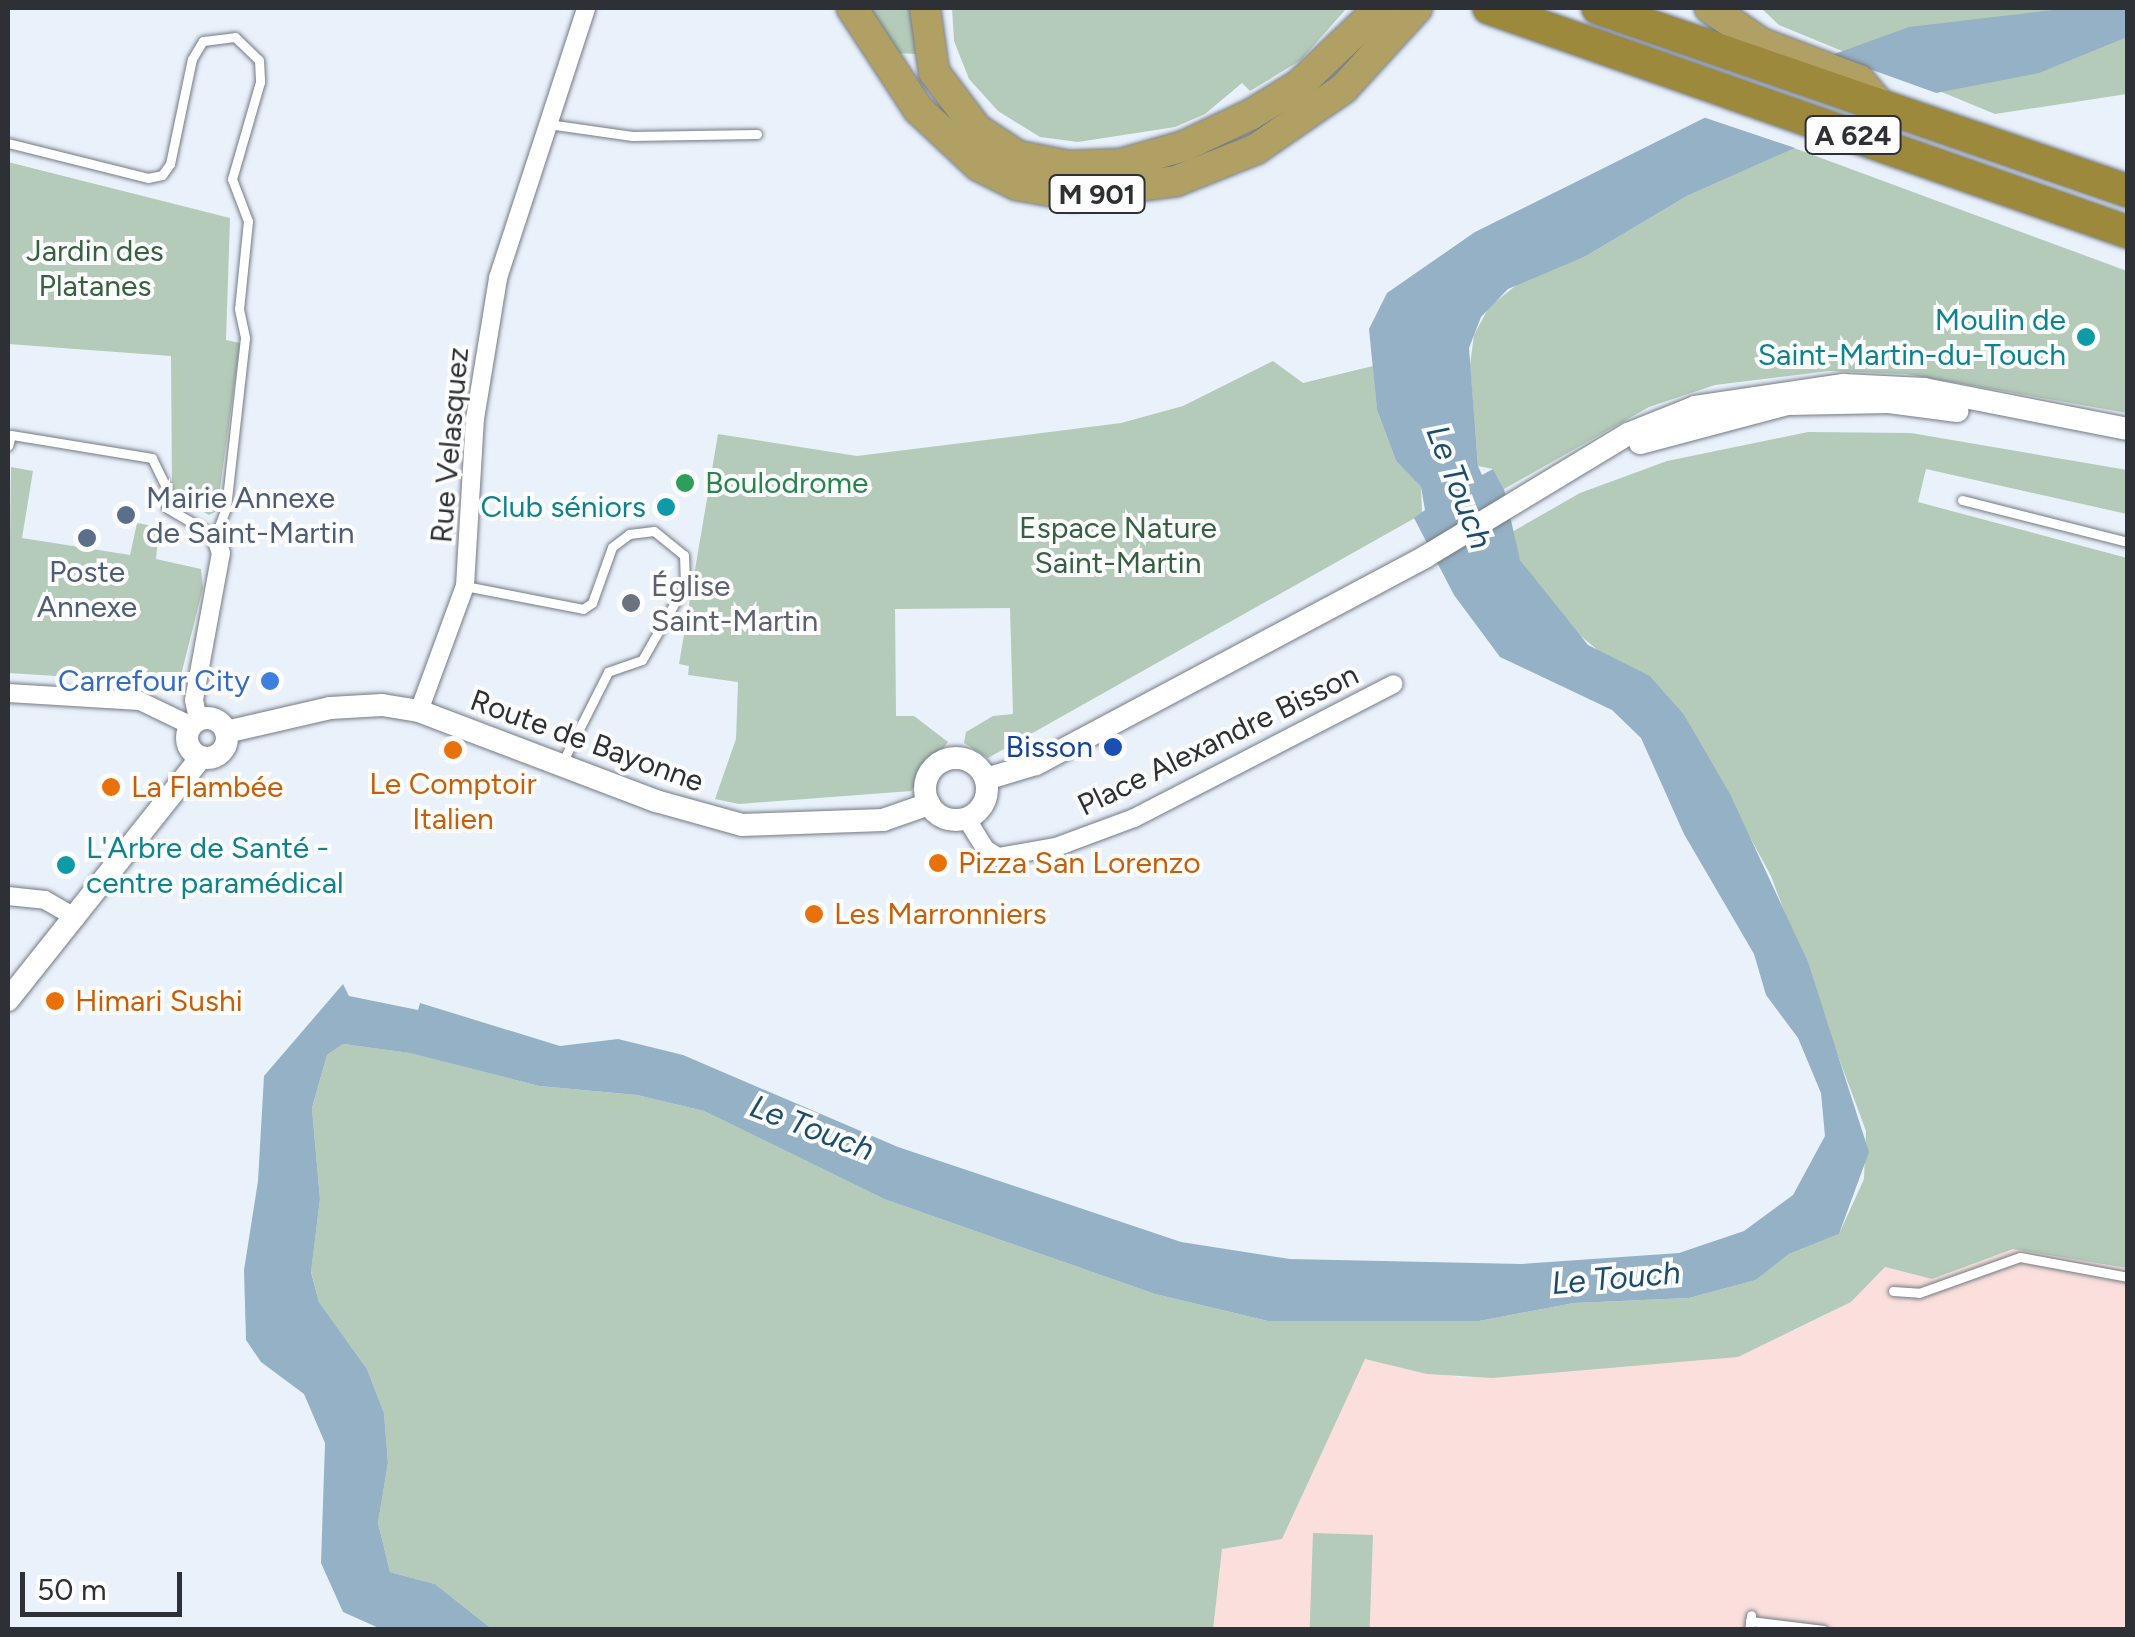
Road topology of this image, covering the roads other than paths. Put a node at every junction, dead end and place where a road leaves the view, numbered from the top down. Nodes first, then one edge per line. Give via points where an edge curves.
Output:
1 (586, 8) edge
2 (852, 8) edge
3 (925, 8) edge
4 (1417, 8) edge
5 (1489, 8) edge
6 (1598, 8) edge
7 (1710, 8) edge
8 (1375, 28) edge
9 (1883, 109) junction
10 (545, 124) junction
11 (757, 134) dead end
12 (8, 143) edge
13 (2128, 192) edge
14 (2128, 232) edge
15 (2128, 429) edge
16 (9, 441) edge
17 (2128, 444) edge
18 (1590, 462) junction
19 (1962, 500) dead end
20 (214, 536) junction
21 (2128, 542) edge
22 (465, 586) junction
23 (1394, 684) dead end
24 (8, 693) edge
25 (420, 710) junction
26 (194, 722) junction
27 (226, 732) junction
28 (200, 757) junction
29 (561, 766) junction
30 (986, 779) junction
31 (929, 804) junction
32 (966, 818) junction
33 (8, 896) edge
34 (76, 918) junction
35 (8, 1000) edge
36 (2128, 1277) edge
37 (1893, 1290) dead end
38 (1750, 1622) edge
39 (1823, 1630) edge

1 - 10 street, Rue Velasquez
2 - 8 highway, M 901 via 918,109 979,166 1017,185 1073,195 1122,192 1218,168 1301,122
3 - 8 highway, M 901 via 934,72 977,129 1018,156 1069,166 1120,164 1201,139 1299,85
4 - 8 highway, M 901
5 - 14 highway, A 624
6 - 9 highway, A 624
7 - 9 highway via 1735,28 1859,80
9 - 13 highway, A 624
10 - 11 lane via 632,136
10 - 22 street, Rue Velasquez via 520,196 482,360
12 - 20 lane via 148,178 162,175 170,164 192,58 203,41 236,37 259,60 260,82 232,179 248,221 239,310 245,338 226,508
15 - 18 street via 1924,389 1812,386 1695,406 1628,434
16 - 20 lane via 152,458 166,487 166,508
17 - 18 street via 1942,408 1832,401 1708,420
18 - 30 street via 1036,764
19 - 21 lane
20 - 26 street via 220,553
22 - 25 street, Rue Velasquez
22 - 29 lane via 583,609 592,603 612,547 629,534 654,531 684,555 685,585 642,660 608,672
23 - 32 street, Place Alexandre Bisson via 1134,818 1056,847 998,857 984,850
24 - 26 street via 140,701
25 - 27 street, Route de Bayonne via 330,708
25 - 29 street, Route de Bayonne
26 - 27 street via 215,719
26 - 28 street via 187,744
27 - 28 street via 220,752
28 - 34 street
29 - 31 street, Route de Bayonne via 742,824 883,820
30 - 31 street via 968,760 946,760 928,778
30 - 32 street via 984,803
31 - 32 street via 945,818
33 - 34 street via 45,900
34 - 35 street
36 - 37 lane via 2020,1258 1919,1293
38 - 39 lane

